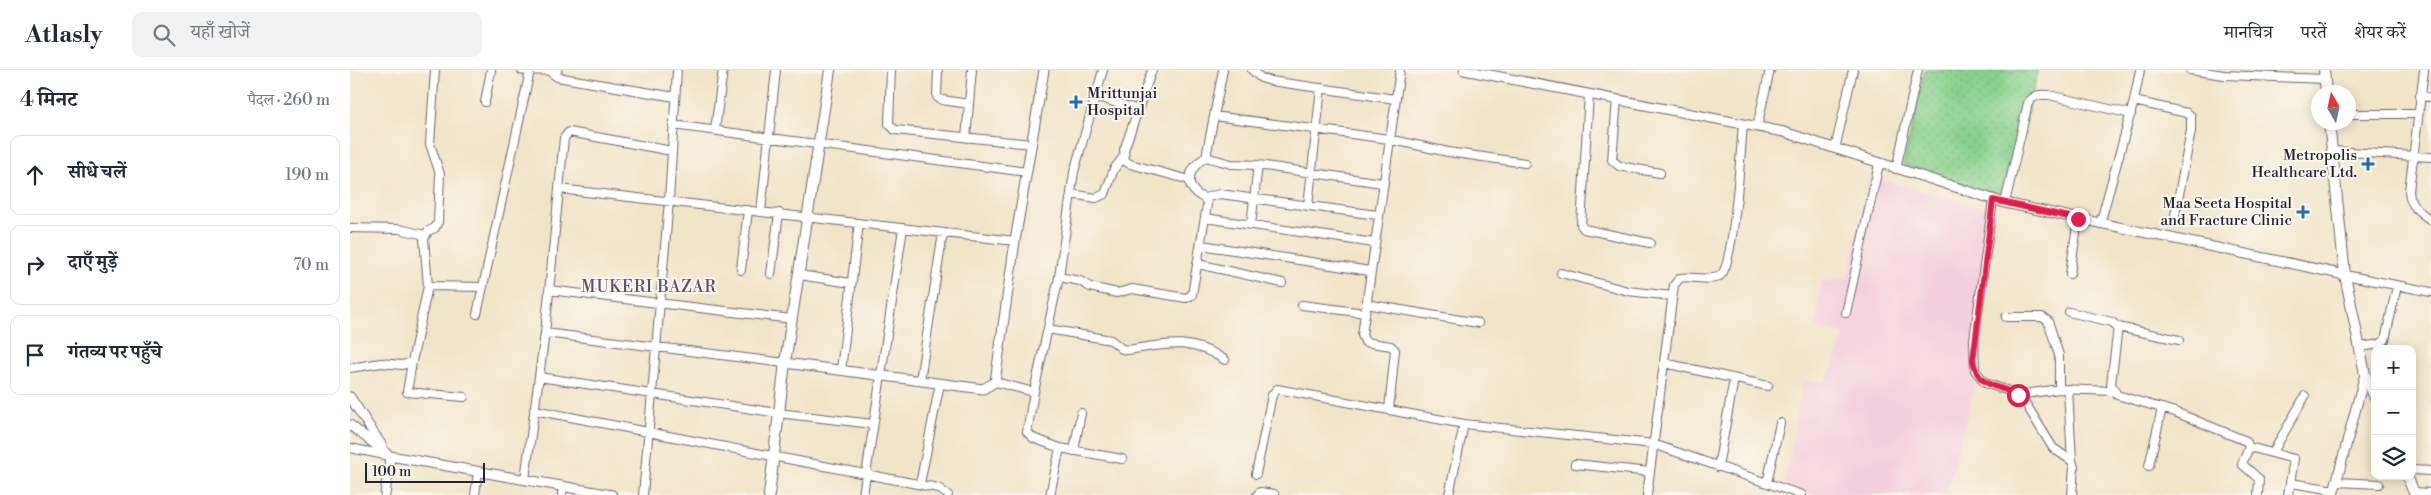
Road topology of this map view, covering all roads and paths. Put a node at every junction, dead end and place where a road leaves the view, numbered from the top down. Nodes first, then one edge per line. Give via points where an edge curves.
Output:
1 (435, 70) edge
2 (490, 70) edge
3 (522, 70) edge
4 (557, 70) edge
5 (677, 70) edge
6 (723, 70) edge
7 (776, 70) edge
8 (830, 70) edge
9 (891, 70) edge
10 (938, 70) edge
11 (972, 70) edge
12 (1044, 70) edge
13 (1102, 70) edge
14 (1152, 70) edge
15 (1223, 70) edge
16 (1252, 70) edge
17 (1400, 70) edge
18 (1464, 70) edge
19 (1770, 70) edge
20 (1853, 70) edge
21 (1918, 70) edge
22 (2140, 70) edge
23 (2190, 70) edge
24 (2424, 70) edge
25 (534, 71) edge
26 (549, 71) edge
27 (2324, 75) edge
28 (1321, 88) junction
29 (1589, 94) junction
30 (1095, 96) junction
31 (2420, 96) junction
32 (675, 97) junction
33 (2431, 97) edge
34 (1395, 99) junction
35 (1617, 100) junction
36 (2134, 101) junction
37 (484, 102) dead end
38 (969, 104) junction
39 (1139, 110) junction
40 (2131, 114) junction
41 (2356, 114) edge
42 (2418, 114) junction
43 (1214, 116) junction
44 (1743, 124) junction
45 (673, 125) junction
46 (1757, 127) junction
47 (715, 130) junction
48 (1316, 130) junction
49 (2330, 130) edge
50 (769, 138) junction
51 (966, 138) junction
52 (1389, 139) junction
53 (819, 144) junction
54 (1032, 144) junction
55 (1835, 149) junction
56 (672, 151) junction
57 (2332, 151) junction
58 (1124, 156) junction
59 (2413, 156) junction
60 (1206, 157) junction
61 (2431, 157) edge
62 (1524, 163) dead end
63 (1879, 164) junction
64 (1258, 165) junction
65 (1896, 169) junction
66 (1027, 172) junction
67 (1312, 173) junction
68 (1660, 173) dead end
69 (1190, 180) junction
70 (1382, 183) junction
71 (558, 189) junction
72 (1071, 194) junction
73 (1204, 198) junction
74 (1254, 198) junction
75 (1993, 200) junction
76 (669, 201) junction
77 (2005, 203) junction
78 (1308, 206) junction
79 (748, 210) junction
80 (761, 212) junction
81 (779, 213) junction
82 (1377, 215) junction
83 (808, 217) junction
84 (1205, 218) junction
85 (2078, 219) junction
86 (2431, 220) edge
87 (2174, 222) dead end
88 (859, 223) junction
89 (2100, 224) junction
90 (1251, 225) junction
91 (350, 228) edge
92 (903, 228) junction
93 (943, 233) junction
94 (425, 235) junction
95 (1015, 241) junction
96 (1374, 243) junction
97 (1650, 243) dead end
98 (1201, 245) junction
99 (1198, 264) junction
100 (741, 270) dead end
101 (1370, 271) junction
102 (1561, 273) dead end
103 (771, 274) dead end
104 (2070, 274) dead end
105 (2345, 275) junction
106 (799, 276) junction
107 (1059, 277) junction
108 (1282, 282) dead end
109 (851, 283) junction
110 (428, 286) junction
111 (2397, 286) junction
112 (483, 287) junction
113 (549, 290) junction
114 (2431, 292) edge
115 (1672, 296) junction
116 (660, 303) junction
117 (1302, 305) dead end
118 (1365, 309) junction
119 (2068, 312) dead end
120 (1846, 313) dead end
121 (477, 314) dead end
122 (2006, 317) dead end
123 (792, 318) junction
124 (1478, 323) dead end
125 (2118, 327) junction
126 (1048, 329) junction
127 (545, 333) junction
128 (2179, 340) dead end
129 (2360, 347) junction
130 (657, 348) junction
131 (1225, 360) dead end
132 (412, 362) junction
133 (785, 363) junction
134 (1664, 363) junction
135 (350, 368) edge
136 (841, 370) junction
137 (2365, 374) junction
138 (881, 375) junction
139 (539, 376) junction
140 (1734, 379) junction
141 (920, 380) junction
142 (995, 382) junction
143 (940, 383) junction
144 (1768, 386) dead end
145 (2059, 389) junction
146 (2068, 389) junction
147 (2372, 390) edge
148 (2113, 391) junction
149 (1034, 392) junction
150 (653, 394) junction
151 (2018, 395) junction
152 (2304, 396) dead end
153 (350, 397) edge
154 (464, 397) dead end
155 (2162, 408) junction
156 (534, 410) junction
157 (1390, 410) junction
158 (1081, 412) dead end
159 (778, 413) junction
160 (1780, 423) dead end
161 (873, 424) junction
162 (1464, 424) junction
163 (350, 425) edge
164 (650, 432) junction
165 (1654, 444) junction
166 (2249, 447) junction
167 (350, 448) edge
168 (1060, 448) junction
169 (1074, 451) junction
170 (2273, 452) junction
171 (772, 455) junction
172 (390, 456) junction
173 (1122, 459) dead end
174 (2072, 461) junction
175 (1575, 464) dead end
176 (2149, 466) dead end
177 (1718, 467) junction
178 (2416, 470) edge
179 (478, 471) junction
180 (2431, 471) edge
181 (1650, 472) junction
182 (866, 473) junction
183 (1256, 474) dead end
184 (525, 479) junction
185 (2409, 480) edge
186 (1767, 483) junction
187 (2291, 483) junction
188 (920, 484) junction
189 (2379, 484) dead end
190 (2334, 489) edge
191 (563, 491) edge
192 (2431, 493) edge
193 (1274, 494) edge
194 (2414, 494) edge
195 (385, 495) edge
196 (475, 495) edge
197 (612, 495) edge
198 (643, 495) edge
199 (769, 495) edge
200 (863, 495) edge
201 (948, 495) edge
202 (1050, 495) edge
203 (1257, 495) edge
204 (1449, 495) edge
205 (1647, 495) edge
206 (1802, 495) edge
207 (2072, 495) edge
208 (2258, 495) edge
209 (2288, 495) edge

1 - 94 street via 430,144 440,174 438,222
2 - 37 street
3 - 25 street
4 - 26 street
5 - 32 street
6 - 47 street
7 - 50 street
8 - 53 main road
9 - 51 street via 891,128
10 - 38 street via 938,97
11 - 38 street
12 - 54 street
13 - 30 street
14 - 39 street
15 - 43 street
16 - 28 street via 1271,81
17 - 34 street
18 - 29 street
19 - 46 street
20 - 55 street
21 - 65 street
22 - 36 street
23 - 27 street via 2224,75
24 - 31 street
25 - 26 street
25 - 112 street
26 - 32 street via 557,77
28 - 34 street
28 - 48 street
29 - 35 street
29 - 97 street via 1581,226
30 - 39 street
30 - 72 street
31 - 33 street
31 - 42 street
32 - 45 street
34 - 52 street
35 - 44 street
35 - 68 street via 1612,160 1619,166
36 - 40 street
36 - 87 street via 2191,116
38 - 51 street
39 - 58 street
40 - 77 street via 2049,95 2032,97
40 - 89 street
41 - 42 street
42 - 59 street
43 - 48 street
43 - 60 street
44 - 46 street
44 - 115 street via 1734,225 1725,271 1717,278 1680,278 1674,285
45 - 47 street
45 - 56 street
46 - 55 street via 1784,132
47 - 50 street
48 - 52 street
48 - 67 street
49 - 57 main road
50 - 53 street
50 - 80 street
51 - 54 street
52 - 62 street
52 - 70 street
53 - 66 street
53 - 83 main road
54 - 66 street
55 - 63 street
56 - 71 street via 569,132 564,138
56 - 76 street
57 - 59 street
57 - 105 main road
58 - 69 street via 1130,164
58 - 72 street via 1114,168 1105,194 1096,198
59 - 61 street
59 - 86 street via 2409,197 2417,210
60 - 64 street via 1222,162
60 - 69 street via 1192,167
63 - 65 street
63 - 120 street
64 - 67 street
64 - 74 street
65 - 75 street
66 - 95 street
67 - 70 street
67 - 78 street
69 - 73 street via 1196,193
70 - 82 street
71 - 76 street
71 - 113 street
72 - 107 street
73 - 74 street via 1220,194
73 - 84 street via 1207,205
74 - 78 street
74 - 90 street
75 - 77 street
75 - 151 street via 1973,360 1975,370 1985,383
76 - 79 street
76 - 116 street
77 - 85 street
78 - 82 street
79 - 80 street
79 - 100 street
80 - 81 street
81 - 83 street
81 - 103 street
82 - 96 street
83 - 88 street
83 - 106 main road
84 - 90 street
84 - 98 street
85 - 89 street
85 - 104 street
88 - 92 street
88 - 109 street
89 - 105 street
90 - 96 street
91 - 94 street via 399,229
92 - 93 street
92 - 138 street
93 - 95 street
93 - 141 street
94 - 110 street
95 - 142 street
96 - 101 street
98 - 99 street
98 - 101 street
99 - 107 street via 1194,291 1186,298 1132,289 1117,293
99 - 108 street
101 - 118 street
102 - 115 street via 1628,291
105 - 111 street
105 - 129 main road
106 - 109 street
106 - 123 main road
107 - 126 street
109 - 136 street
110 - 112 street
110 - 132 street
111 - 114 street
111 - 129 street via 2385,340 2380,344
112 - 121 street
113 - 116 street
113 - 127 street
115 - 134 street
116 - 123 street
116 - 130 street
117 - 118 street
118 - 124 street
118 - 157 street via 1362,339 1395,350
119 - 125 street via 2112,322
122 - 145 street via 2042,317 2048,321 2059,355
123 - 133 main road
125 - 128 street
125 - 148 street via 2111,384
126 - 131 street via 1111,340 1128,350 1175,343 1192,345 1210,350
126 - 149 street
127 - 130 street
127 - 139 street
129 - 137 main road
130 - 133 street
130 - 150 street
132 - 135 street
132 - 154 street via 407,392
133 - 136 street
133 - 159 main road
134 - 140 street
134 - 165 street
136 - 138 street
137 - 147 main road
137 - 190 street
138 - 141 street
138 - 161 street
139 - 150 street
139 - 156 street
140 - 144 street
140 - 177 street
141 - 143 street
142 - 143 street via 983,389
142 - 149 street
143 - 188 street
145 - 146 street
145 - 151 street
146 - 148 street
146 - 174 street
148 - 155 street
149 - 168 street via 1027,432 1033,438
150 - 159 street
150 - 164 street
151 - 174 street via 2053,448
152 - 170 street
153 - 172 street
155 - 166 street via 2246,441
155 - 176 street
156 - 164 street
156 - 184 street
157 - 162 street
157 - 183 street via 1277,389 1272,394
158 - 169 street
159 - 161 street
159 - 171 main road
160 - 186 street
161 - 182 street
162 - 165 street
162 - 204 street
163 - 172 street
164 - 171 street
164 - 198 street
165 - 177 street
165 - 181 street
166 - 170 street
166 - 208 street via 2242,464 2259,479
167 - 172 street
168 - 169 street
168 - 202 street
169 - 173 street
170 - 187 street via 2294,459
171 - 182 street
171 - 199 main road
172 - 179 street
172 - 195 street
174 - 207 street
175 - 181 street
177 - 186 street
178 - 180 street
179 - 184 street
179 - 196 street
181 - 205 street
182 - 188 street
182 - 200 street
184 - 191 street
185 - 194 main road
186 - 206 street
187 - 190 street
187 - 209 street
188 - 201 street via 938,488
189 - 190 street
191 - 197 street
192 - 194 street
193 - 203 street via 1260,492

